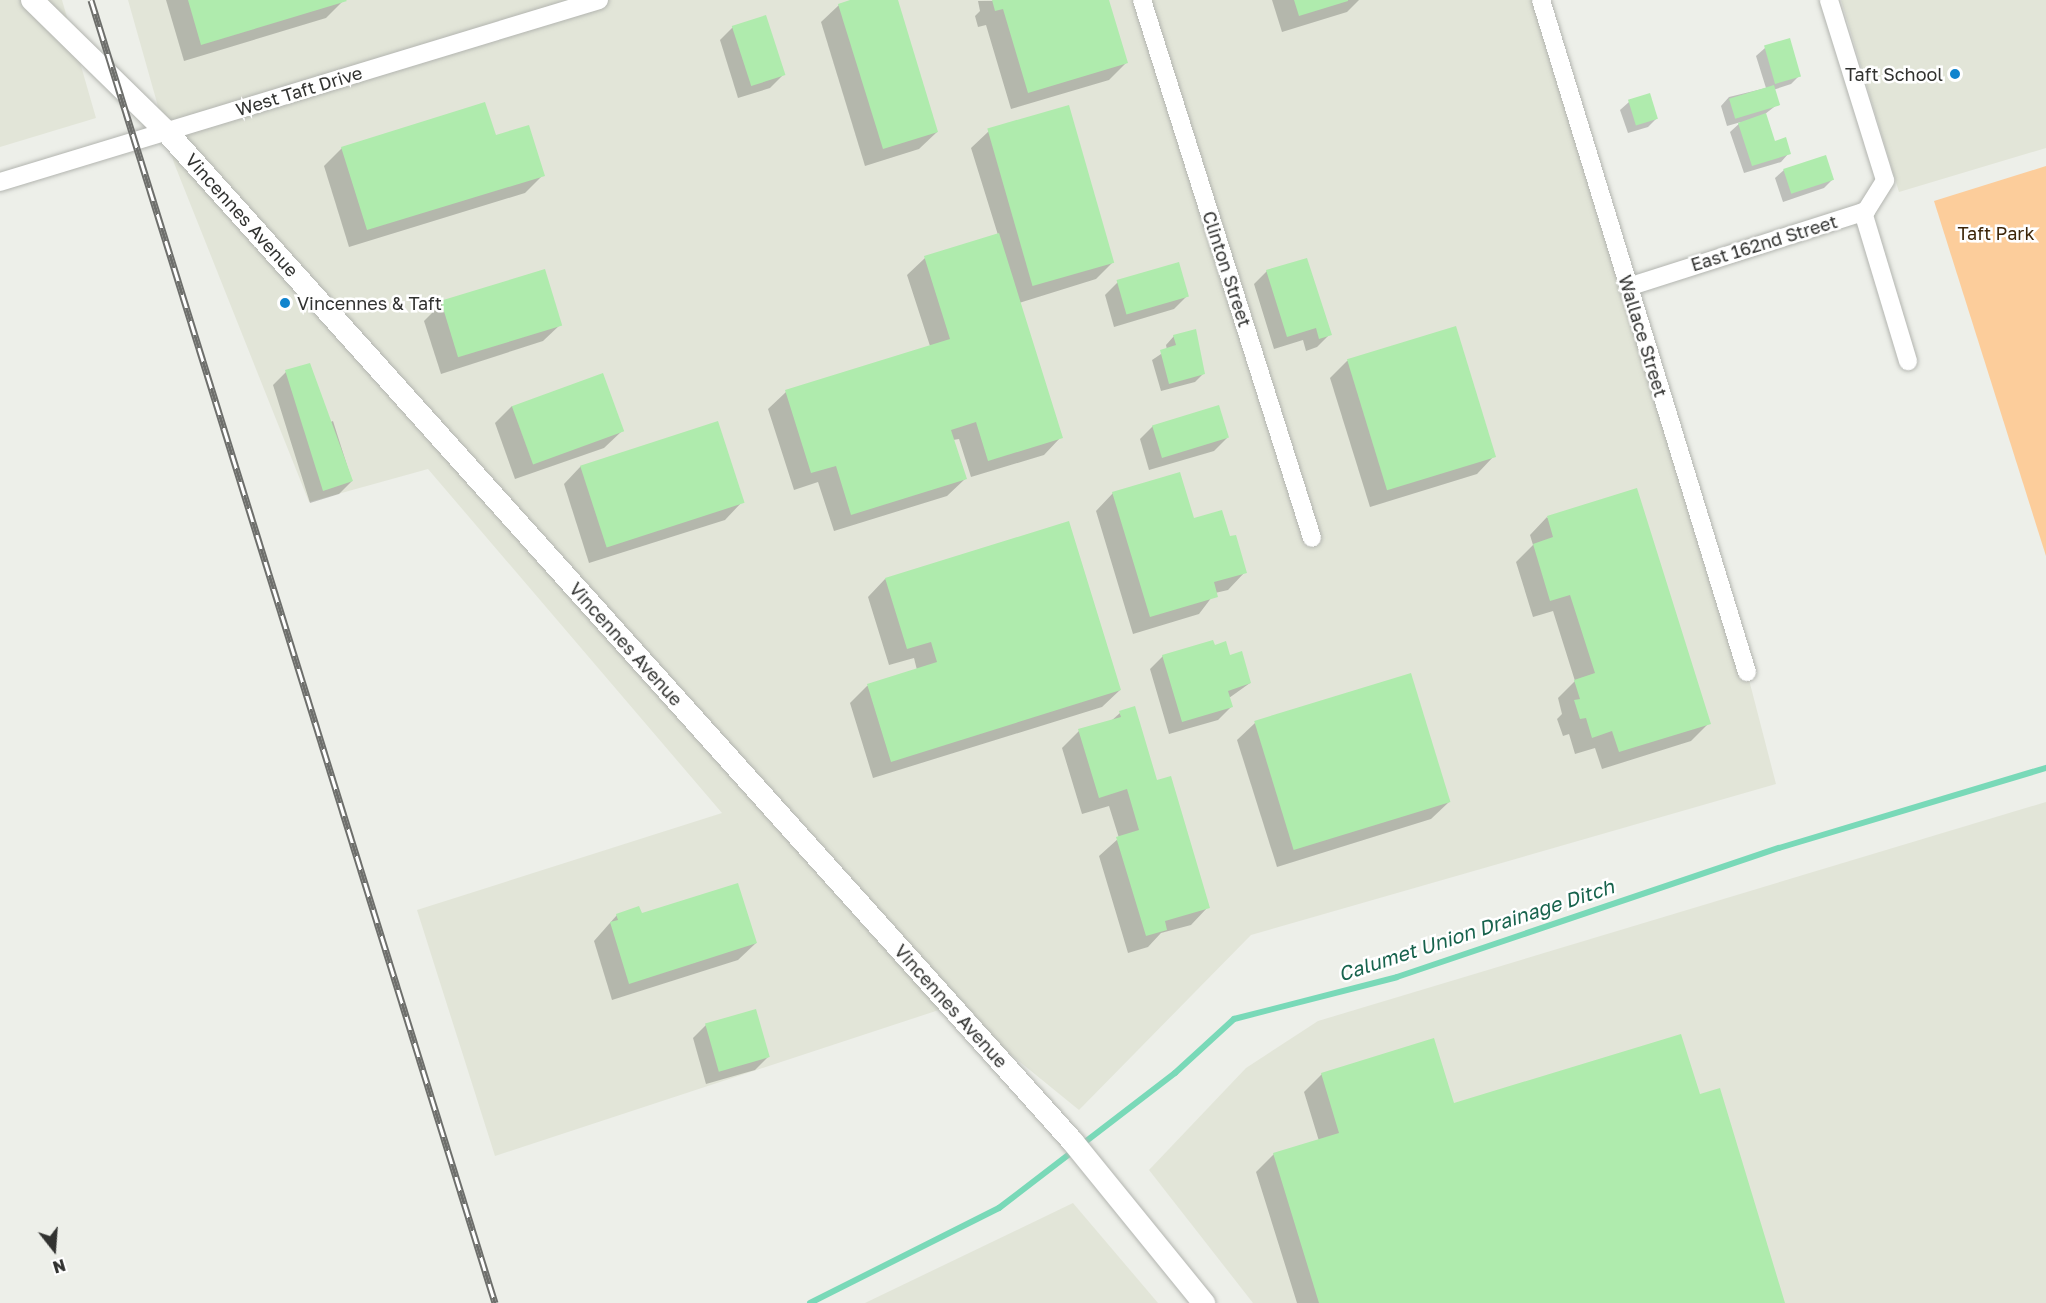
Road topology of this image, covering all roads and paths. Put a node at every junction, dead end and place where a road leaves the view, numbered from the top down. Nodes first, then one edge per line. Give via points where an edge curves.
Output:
1 (32, 0) edge
2 (599, 0) edge
3 (1143, 0) edge
4 (1541, 0) edge
5 (1829, 0) edge
6 (166, 131) junction
7 (0, 182) edge
8 (1863, 212) junction
9 (1628, 286) junction
10 (1908, 361) dead end
11 (1312, 538) dead end
12 (1747, 672) dead end
13 (1204, 1303) edge

1 - 6 street, Vincennes Avenue
2 - 6 street, West Taft Drive
3 - 11 street, Clinton Street
4 - 9 street, Wallace Street
5 - 8 street via 1886,180
6 - 7 street, West Taft Drive
6 - 13 street, Vincennes Avenue via 1089,1160
8 - 9 street, East 162nd Street
8 - 10 street
9 - 12 street, Wallace Street

